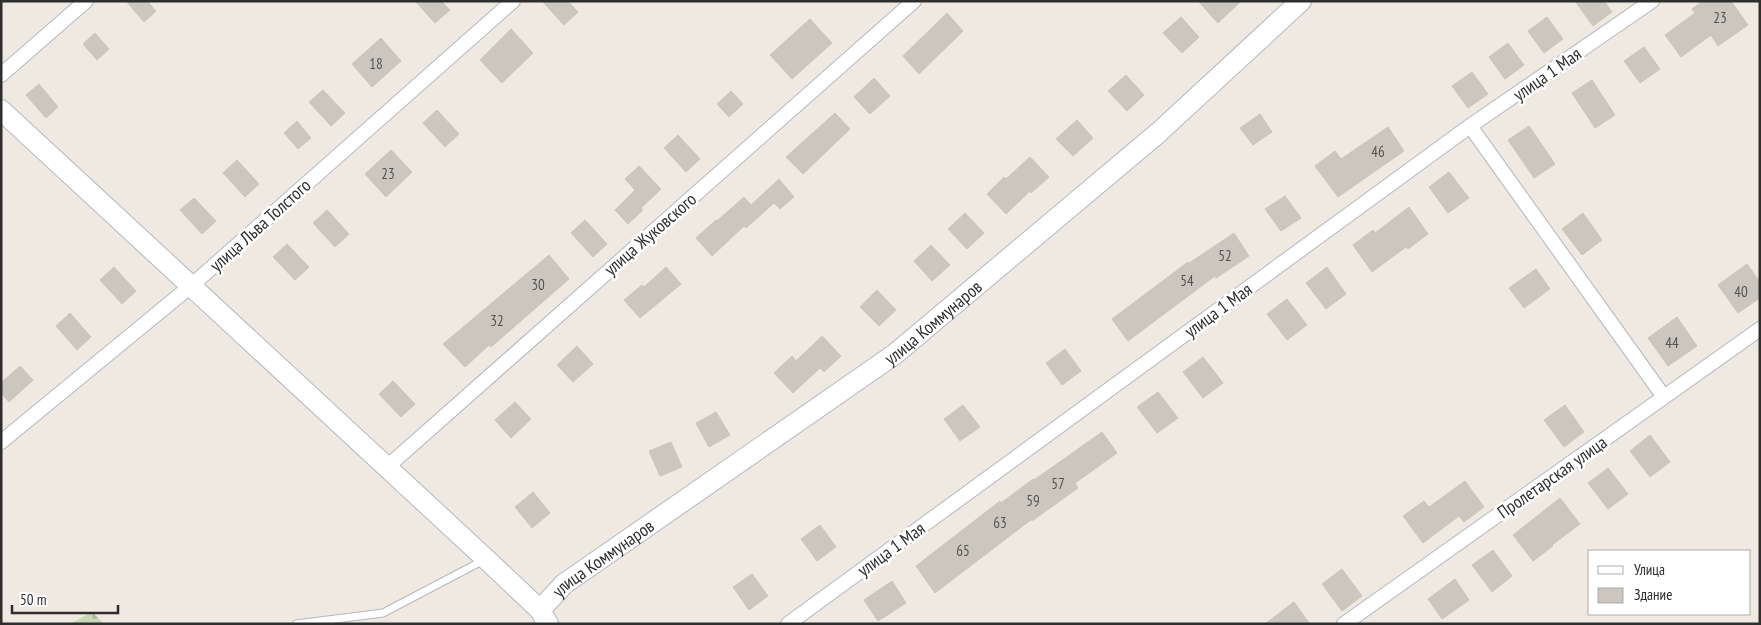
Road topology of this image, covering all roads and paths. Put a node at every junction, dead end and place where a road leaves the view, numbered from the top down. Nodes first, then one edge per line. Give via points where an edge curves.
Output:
1 (86, 1) edge
2 (513, 1) edge
3 (914, 1) edge
4 (1301, 1) edge
5 (1652, 1) edge
6 (1, 75) edge
7 (1, 110) edge
8 (1470, 126) junction
9 (192, 286) junction
10 (1760, 329) edge
11 (1664, 397) junction
12 (1, 442) edge
13 (387, 467) junction
14 (486, 559) junction
15 (542, 617) edge
16 (296, 624) edge
17 (788, 624) edge
18 (1344, 624) edge

1 - 6 street
2 - 9 street, улица Льва Толстого
3 - 13 street, улица Жуковского
4 - 15 main road, улица Коммунаров via 1158,132 895,354 564,584
5 - 8 street, улица 1 Мая
7 - 9 main road
8 - 11 street
8 - 17 street, улица 1 Мая
9 - 12 street, улица Льва Толстого
9 - 13 main road
10 - 11 street, Пролетарская улица
11 - 18 street, Пролетарская улица
13 - 14 main road
14 - 15 main road
14 - 16 lane via 383,613

